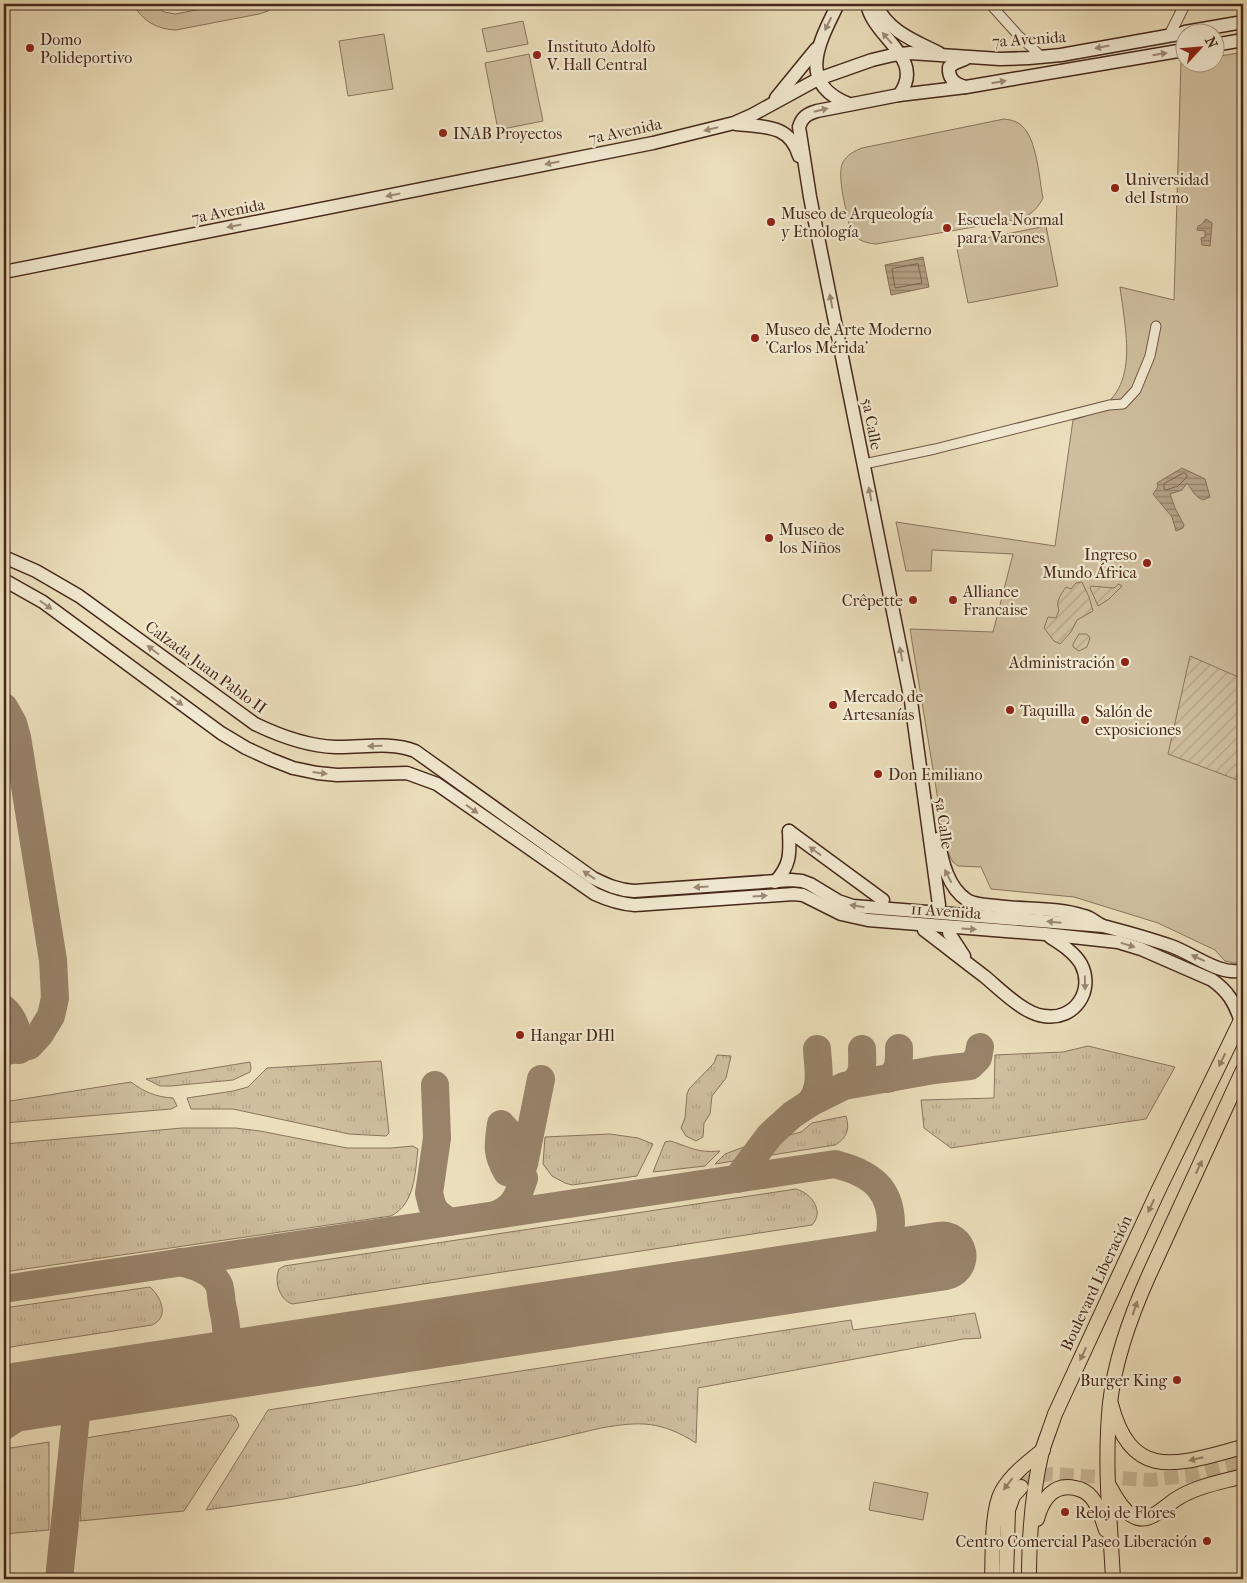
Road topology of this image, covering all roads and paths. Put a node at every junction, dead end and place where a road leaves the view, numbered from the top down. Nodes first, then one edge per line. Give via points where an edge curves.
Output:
1 (838, 4) edge
2 (867, 4) edge
3 (876, 4) edge
4 (990, 4) edge
5 (1185, 4) edge
6 (1243, 22) edge
7 (1224, 26) edge
8 (1174, 35) edge
9 (1169, 36) junction
10 (1243, 40) edge
11 (1224, 43) edge
12 (818, 45) junction
13 (1174, 52) edge
14 (900, 54) junction
15 (946, 56) junction
16 (1042, 57) junction
17 (970, 58) junction
18 (818, 79) junction
19 (966, 87) junction
20 (899, 95) junction
21 (849, 104) junction
22 (770, 105) junction
23 (734, 123) junction
24 (810, 197) junction
25 (4, 272) edge
26 (1156, 326) dead end
27 (864, 464) junction
28 (4, 556) edge
29 (4, 580) edge
30 (911, 702) junction
31 (775, 882) junction
32 (634, 891) joint
33 (883, 900) dead end
34 (939, 905) dead end
35 (1103, 926) junction
36 (924, 930) dead end
37 (949, 933) dead end
38 (1045, 934) junction
39 (970, 965) junction
40 (1243, 970) edge
41 (1242, 1019) edge
42 (1243, 1070) edge
43 (1110, 1402) junction
44 (1243, 1447) edge
45 (1043, 1450) junction
46 (1243, 1476) edge
47 (1108, 1484) junction
48 (1021, 1487) tunnel mouth
49 (1111, 1542) junction
50 (1030, 1556) junction
51 (992, 1579) edge
52 (1006, 1579) edge
53 (1030, 1579) edge
54 (1113, 1579) edge

1 -> 12 main road
14 -> 2 main road via 877,27
3 - 15 main road via 890,25
4 - 16 street
5 - 9 street
6 - 7 main road, 7a Avenida
8 - 9 main road, 7a Avenida
9 -> 16 main road, 7a Avenida
10 - 11 main road
12 - 18 main road via 815,62
12 - 22 main road
19 -> 13 main road, 7a Avenida
14 - 15 main road, 7a Avenida
14 - 18 main road, 7a Avenida
14 - 20 main road via 908,76
15 - 17 main road, 7a Avenida
16 - 17 main road, 7a Avenida
17 - 19 main road via 949,67 951,79
18 - 21 main road via 836,100
18 - 22 main road, 7a Avenida
19 - 20 main road, 7a Avenida
20 - 21 main road, 7a Avenida
24 -> 21 main road, 5a Calle via 799,127 801,120 817,111
22 - 23 main road, 7a Avenida
23 - 24 main road via 765,127 789,136 797,149
23 -> 25 main road, 7a Avenida via 637,146
27 -> 24 main road, 5a Calle
26 - 27 street via 1150,356 1136,390 1123,404
30 -> 27 main road, 5a Calle
32 -> 28 main road, Calzada Juan Pablo II via 606,885 593,878 415,751 393,746 312,744 273,733 255,724 79,596
29 -> 38 main road, 11 Avenida via 43,602 246,748 293,768 317,773 406,773 428,780 595,894 624,904 794,894 803,895 841,914 868,920
30 - 34 main road, 5a Calle
35 -> 30 main road via 1072,912 978,904 967,900 957,890 943,864 921,734
31 -> 32 main road, 11 Avenida
33 -> 31 main road via 789,831 789,861
35 -> 31 main road, 11 Avenida via 853,906 802,881
40 -> 35 main road, 11 Avenida via 1230,972 1174,947
36 - 39 main road
37 - 39 main road
38 -> 39 main road via 1081,963 1085,976 1086,989 1082,1000 1064,1014 1053,1017 1032,1012
38 -> 41 main road, 11 Avenida via 1118,942 1147,951 1222,986
41 -> 45 main road, Boulevard Liberación via 1055,1414
43 -> 42 main road via 1121,1350 1136,1303
44 -> 43 main road via 1177,1462 1153,1461 1124,1438
43 - 47 main road
45 - 50 main road, Boulevard Liberación via 1035,1488
45 -> 51 main road via 1017,1472 999,1497
46 - 47 main road via 1184,1494 1141,1519 1124,1509
47 - 49 main road
48 - 52 main road via 1013,1496 1008,1510
49 - 50 main road via 1092,1498 1080,1489 1060,1488 1048,1496 1042,1506
49 - 54 main road
50 - 53 main road, Boulevard Liberación

